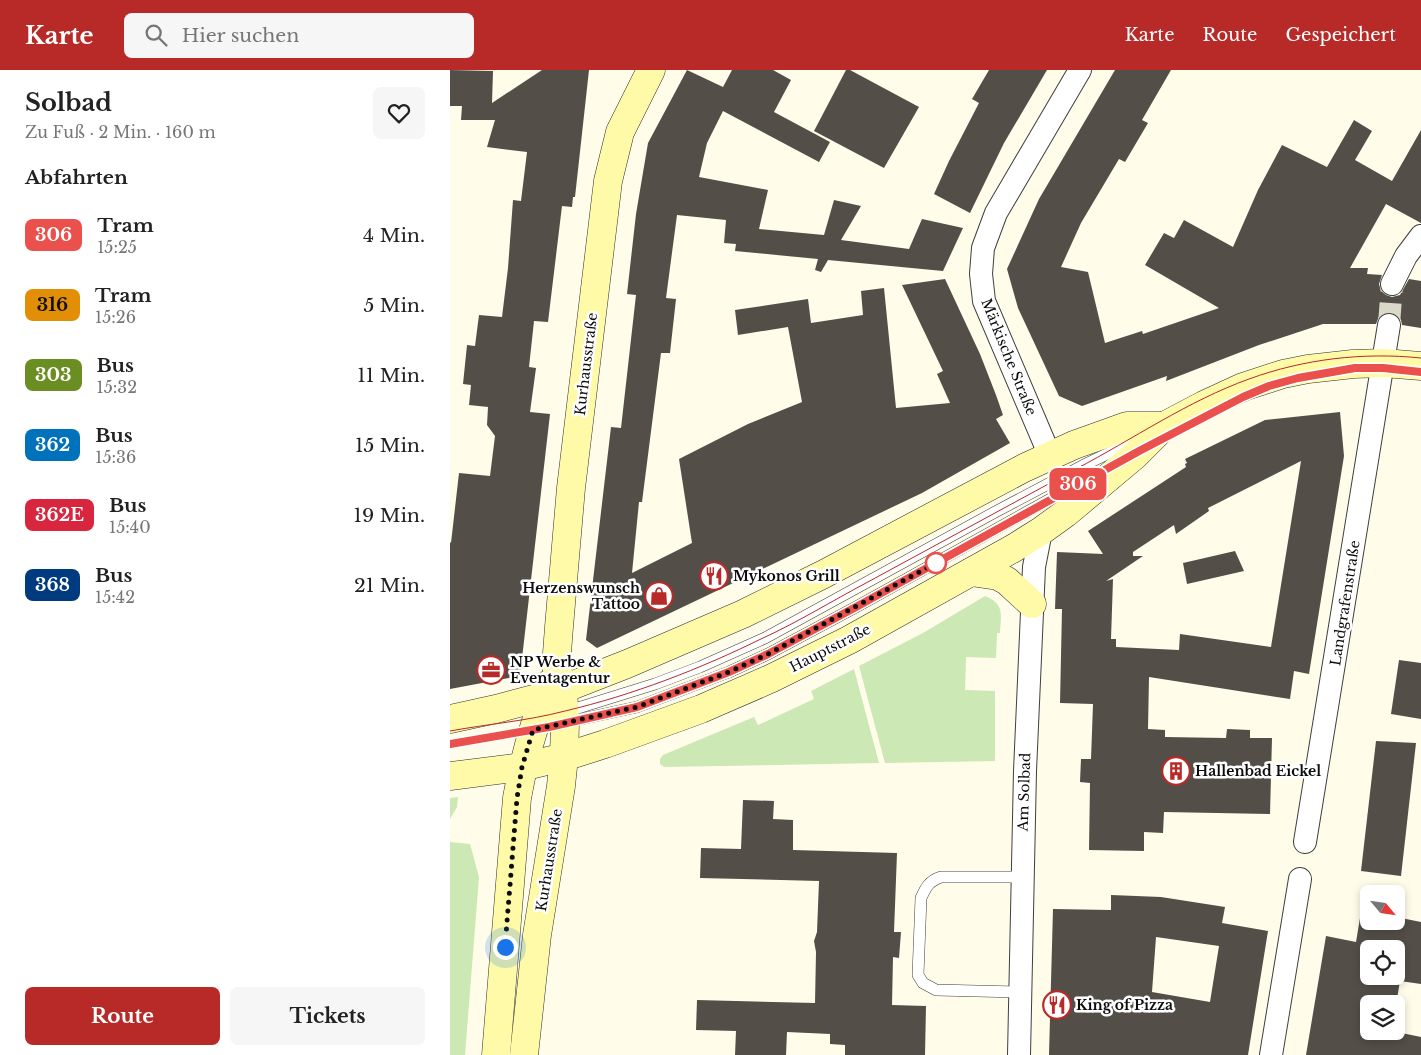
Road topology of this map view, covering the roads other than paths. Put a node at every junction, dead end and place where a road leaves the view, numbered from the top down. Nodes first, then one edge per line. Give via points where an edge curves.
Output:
1 (651, 70) edge
2 (1080, 70) edge
3 (1421, 236) edge
4 (1392, 284) tunnel mouth
5 (1389, 324) tunnel mouth
6 (1384, 363) junction
7 (1421, 366) edge
8 (1164, 426) junction
9 (1050, 456) junction
10 (1041, 531) junction
11 (970, 572) junction
12 (1032, 604) junction
13 (552, 705) junction
14 (450, 719) edge
15 (564, 757) junction
16 (522, 767) junction
17 (450, 776) edge
18 (1306, 842) dead end
19 (1022, 877) junction
20 (1300, 879) dead end
21 (1020, 992) junction
22 (496, 1055) edge
23 (524, 1055) edge
24 (1019, 1055) edge
25 (1270, 1055) edge

1 - 13 street, Kurhausstraße via 620,132 608,181 571,488
2 - 9 street, Märkische Straße via 996,214 983,248 984,301
3 - 4 street
5 - 6 street, Landgrafenstraße
6 - 7 street, Hauptstraße
6 - 8 street, Hauptstraße via 1283,374 1243,387
6 - 18 street, Landgrafenstraße
8 - 9 street, Hauptstraße via 1127,426
8 - 10 street, Hauptstraße via 1134,456
8 - 13 lane via 1082,466 765,638 700,668 654,684
8 - 13 lane via 1081,482 768,654 729,672 637,707
9 - 13 street, Hauptstraße via 824,574 743,614 627,664
10 - 11 street, Hauptstraße
10 - 12 street, Am Solbad via 1034,567
11 - 12 street via 998,576
11 - 15 street, Hauptstraße via 849,640 770,679 701,709
12 - 19 street, Am Solbad
13 - 14 street, Hauptstraße via 496,709
13 - 15 street, Kurhausstraße
13 - 16 street, Kurhausstraße
15 - 16 street, Hauptstraße
15 - 23 street, Kurhausstraße via 537,936
16 - 17 street, Hauptstraße
16 - 22 street, Kurhausstraße
19 - 21 street, Am Solbad
19 - 21 lane via 941,877 932,880 921,898 918,975 923,983 936,990
20 - 25 street
21 - 24 street, Am Solbad

